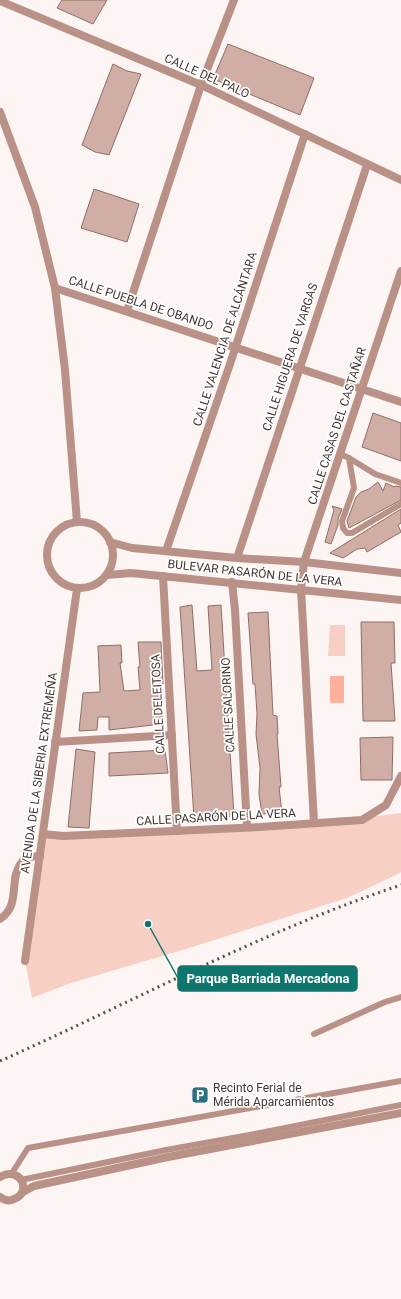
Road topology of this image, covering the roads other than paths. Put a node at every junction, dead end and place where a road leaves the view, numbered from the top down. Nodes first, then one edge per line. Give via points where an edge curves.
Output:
1 (234, 0) edge
2 (0, 1) edge
3 (201, 85) junction
4 (0, 112) edge
5 (306, 134) junction
6 (367, 165) junction
7 (401, 180) edge
8 (401, 271) edge
9 (55, 288) junction
10 (127, 311) junction
11 (235, 347) junction
12 (300, 369) junction
13 (362, 389) junction
14 (401, 402) edge
15 (340, 454) junction
16 (349, 458) junction
17 (401, 483) edge
18 (401, 504) edge
19 (78, 522) junction
20 (110, 542) junction
21 (166, 551) junction
22 (237, 558) junction
23 (304, 562) junction
24 (401, 573) edge
25 (107, 575) junction
26 (163, 576) junction
27 (232, 582) junction
28 (77, 589) junction
29 (300, 589) junction
30 (401, 600) edge
31 (401, 604) edge
32 (172, 735) junction
33 (55, 742) junction
34 (401, 776) edge
35 (314, 823) junction
36 (247, 827) junction
37 (177, 831) junction
38 (43, 834) junction
39 (40, 856) junction
40 (0, 920) edge
41 (25, 961) dead end
42 (401, 997) edge
43 (314, 1034) dead end
44 (401, 1081) edge
45 (401, 1104) edge
46 (401, 1113) edge
47 (12, 1173) junction
48 (0, 1177) edge
49 (21, 1180) junction
50 (23, 1192) junction
51 (0, 1196) edge

1 - 3 street
2 - 3 street, CALLE DEL PALO
3 - 5 street, CALLE DEL PALO
3 - 10 street
4 - 9 street via 35,207
5 - 6 street, CALLE DEL PALO
5 - 11 street, CALLE VALENCIA DE ALCÁNTARA
6 - 7 street, CALLE DEL PALO
6 - 12 street, CALLE HIGUERA DE VARGAS
8 - 13 street, CALLE CASAS DEL CASTAÑAR
9 - 10 street, CALLE PUEBLA DE OBANDO
9 - 19 street
10 - 11 street, CALLE PUEBLA DE OBANDO
11 - 12 street, CALLE PUEBLA DE OBANDO
11 - 21 street, CALLE VALENCIA DE ALCÁNTARA
12 - 13 street, CALLE PUEBLA DE OBANDO
12 - 22 street, CALLE HIGUERA DE VARGAS
13 - 14 street, CALLE PUEBLA DE OBANDO
13 - 15 street, CALLE CASAS DEL CASTAÑAR
15 - 16 lane
15 - 23 street, CALLE CASAS DEL CASTAÑAR
16 - 17 lane via 375,474
16 - 18 lane via 354,488 342,521 347,533 352,533
19 - 20 street via 95,525 104,532
19 - 28 street via 57,531 50,541 46,558 49,569 56,579 65,586
20 - 21 street, BULEVAR PASARÓN DE LA VERA via 132,548
20 - 25 street via 113,553 112,565
21 - 22 street, BULEVAR PASARÓN DE LA VERA
22 - 23 street, BULEVAR PASARÓN DE LA VERA
23 - 24 street, BULEVAR PASARÓN DE LA VERA
23 - 29 street, CALLE CASAS DEL CASTAÑAR
25 - 26 street, BULEVAR PASARÓN DE LA VERA via 131,573
25 - 28 street via 99,583
26 - 27 street, BULEVAR PASARÓN DE LA VERA
26 - 32 street, CALLE DELEITOSA
27 - 29 street, BULEVAR PASARÓN DE LA VERA
27 - 36 street, CALLE SALORINO
28 - 33 street, AVENIDA DE LA SIBERIA EXTREMEÑA
29 - 30 street, BULEVAR PASARÓN DE LA VERA
29 - 35 street, CALLE CASAS DEL CASTAÑAR
30 - 31 street
32 - 33 street
32 - 37 street, CALLE DELEITOSA
33 - 38 street, AVENIDA DE LA SIBERIA EXTREMEÑA
34 - 35 street, CALLE PASARÓN DE LA VERA via 386,805 362,820
35 - 36 street, CALLE PASARÓN DE LA VERA
36 - 37 street, CALLE PASARÓN DE LA VERA
37 - 38 street, CALLE PASARÓN DE LA VERA via 63,836
38 - 39 street, AVENIDA DE LA SIBERIA EXTREMEÑA
39 - 40 street via 26,857 20,863 10,910
39 - 41 street, AVENIDA DE LA SIBERIA EXTREMEÑA
42 - 43 lane
44 - 47 lane via 28,1148
45 - 49 lane
46 - 50 street via 168,1157 34,1186
47 - 48 street
47 - 49 street
49 - 50 street
50 - 51 street via 11,1201 3,1200

